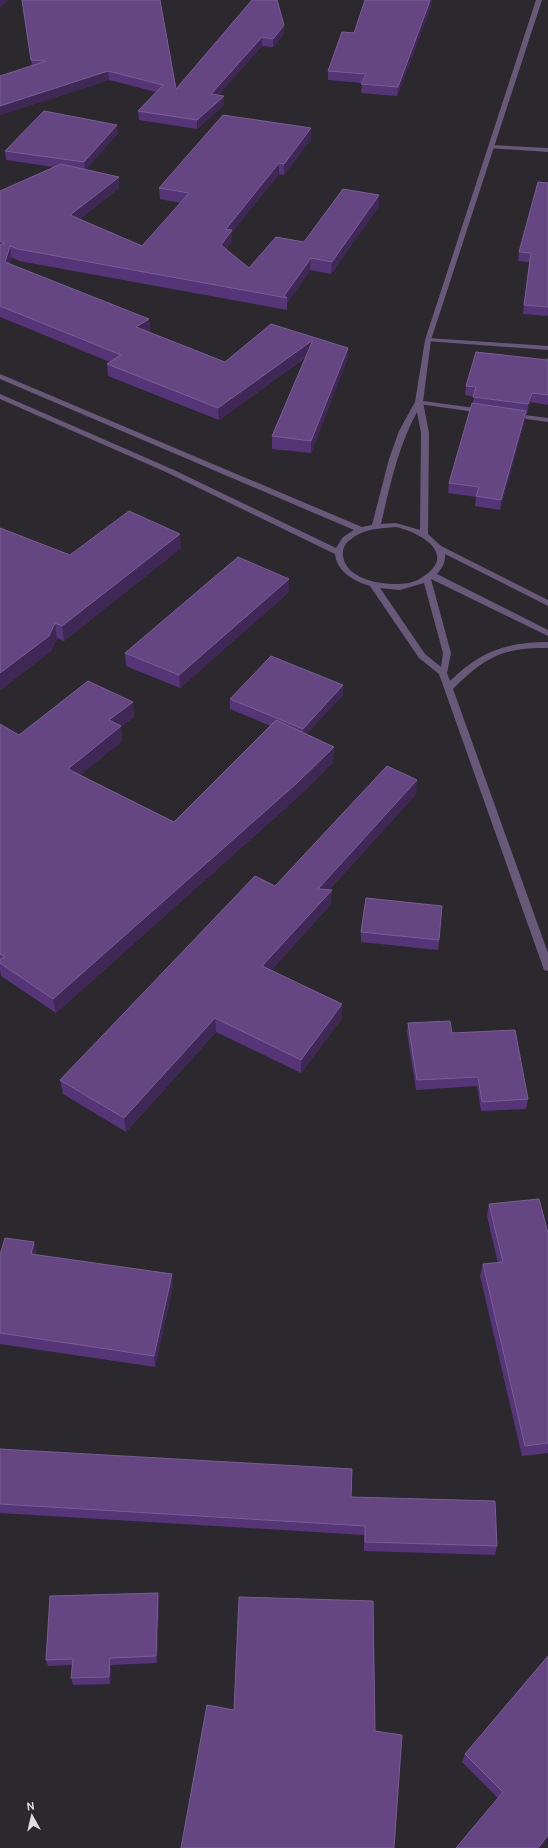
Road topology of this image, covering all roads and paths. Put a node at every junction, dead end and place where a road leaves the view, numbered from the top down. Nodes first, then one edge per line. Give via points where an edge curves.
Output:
1 (539, 0) edge
2 (491, 147) junction
3 (548, 150) edge
4 (428, 340) junction
5 (548, 348) edge
6 (0, 376) edge
7 (0, 396) edge
8 (419, 402) junction
9 (487, 411) edge
10 (502, 414) edge
11 (548, 420) edge
12 (376, 526) junction
13 (361, 530) junction
14 (424, 534) junction
15 (438, 547) junction
16 (339, 553) junction
17 (429, 577) junction
18 (373, 585) junction
19 (548, 602) edge
20 (548, 633) edge
21 (548, 645) edge
22 (443, 673) junction
23 (448, 689) junction
24 (548, 967) edge

1 - 2 street
2 - 3 street
2 - 4 street
4 - 5 street
4 - 8 street
6 - 13 street
7 - 16 street via 251,508
8 - 9 street
8 - 12 street via 403,431 393,459
8 - 14 street via 425,433
10 - 11 street
12 - 13 street
12 - 14 street via 406,527
13 - 16 street via 345,540
14 - 15 street
15 - 17 street via 441,557 439,566
15 - 19 street
16 - 18 street via 341,563 348,572 359,580
17 - 18 street via 415,584 402,586
17 - 20 street
17 - 22 street via 447,653
18 - 22 street via 422,656
21 - 23 street via 510,648 493,653 476,662
22 - 23 street
23 - 24 street

